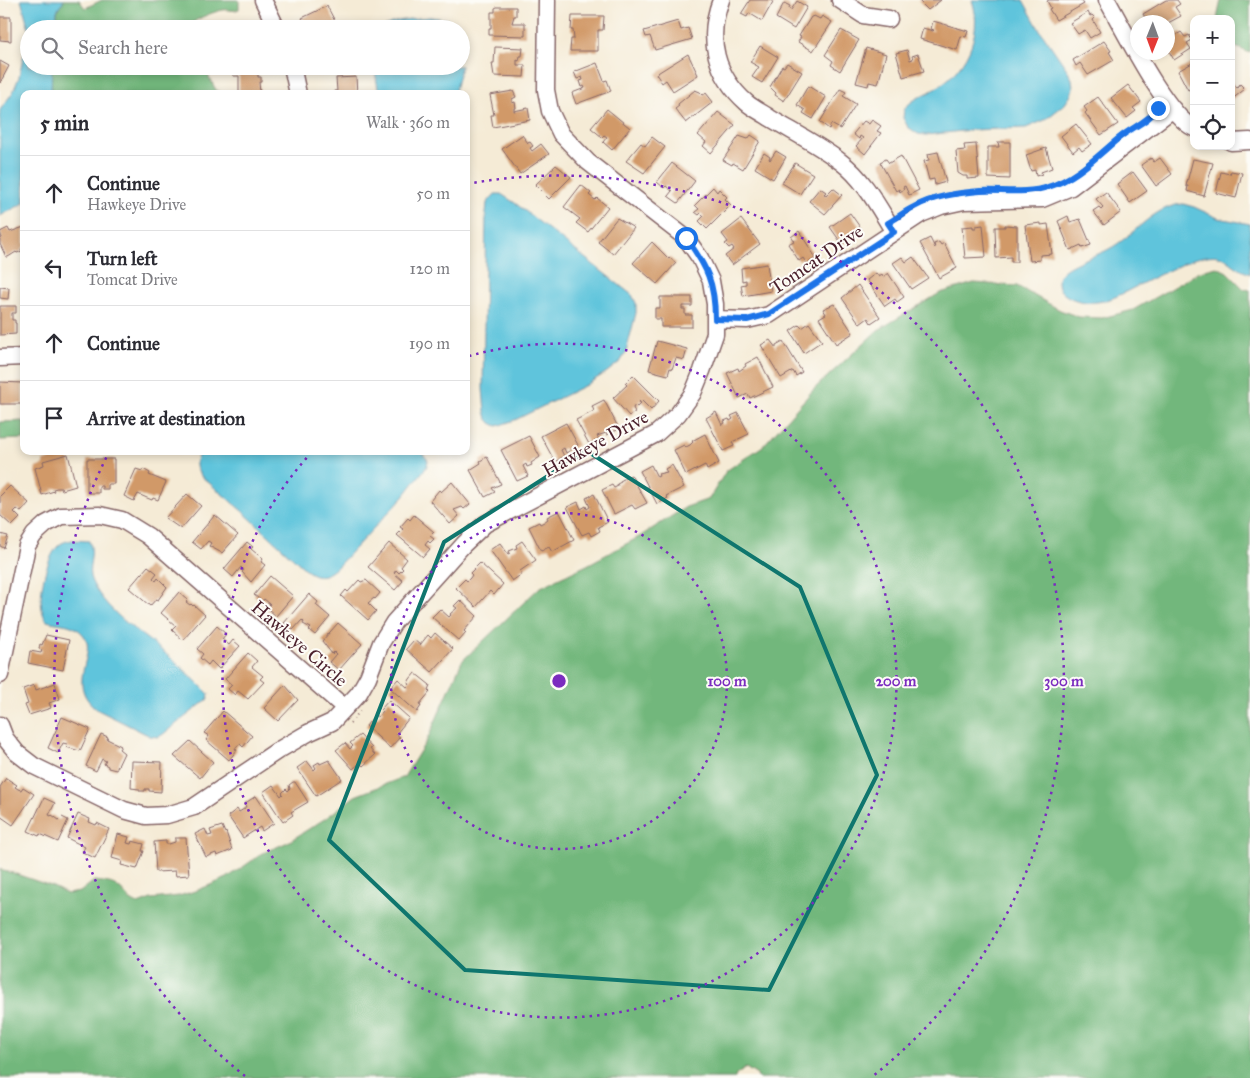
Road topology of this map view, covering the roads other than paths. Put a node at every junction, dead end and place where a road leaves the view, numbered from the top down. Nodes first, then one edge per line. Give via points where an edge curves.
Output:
1 (263, 0) edge
2 (547, 0) edge
3 (721, 0) edge
4 (840, 0) edge
5 (1107, 0) edge
6 (889, 19) dead end
7 (273, 20) edge
8 (294, 75) edge
9 (297, 90) edge
10 (1173, 110) junction
11 (1190, 126) edge
12 (1250, 141) edge
13 (1235, 142) edge
14 (894, 232) junction
15 (715, 319) junction
16 (20, 357) edge
17 (0, 358) edge
18 (0, 675) edge
19 (349, 704) junction
20 (0, 725) edge

1 - 7 street
2 - 15 street, Hawkeye Drive via 546,90 550,111 561,134 588,162 686,238 711,281
3 - 14 street via 714,23 714,47 732,88 748,104 842,162 858,177
4 - 6 street via 863,15
5 - 10 street
8 - 9 street
10 - 11 street
10 - 14 street, Tomcat Drive via 1072,187 1042,199 964,201 941,206 921,214
12 - 13 street
14 - 15 street, Tomcat Drive via 769,314 747,320
15 - 19 street, Hawkeye Drive via 715,334 702,371 693,393 678,414 656,434 485,524 394,622 381,643 368,677
16 - 17 street
18 - 19 street, Hawkeye Circle via 27,546 46,524 61,516 100,515 122,520 148,536
19 - 20 street, Hawkeye Circle via 332,722 277,751 194,807 167,815 146,816 124,810 34,766 17,753

